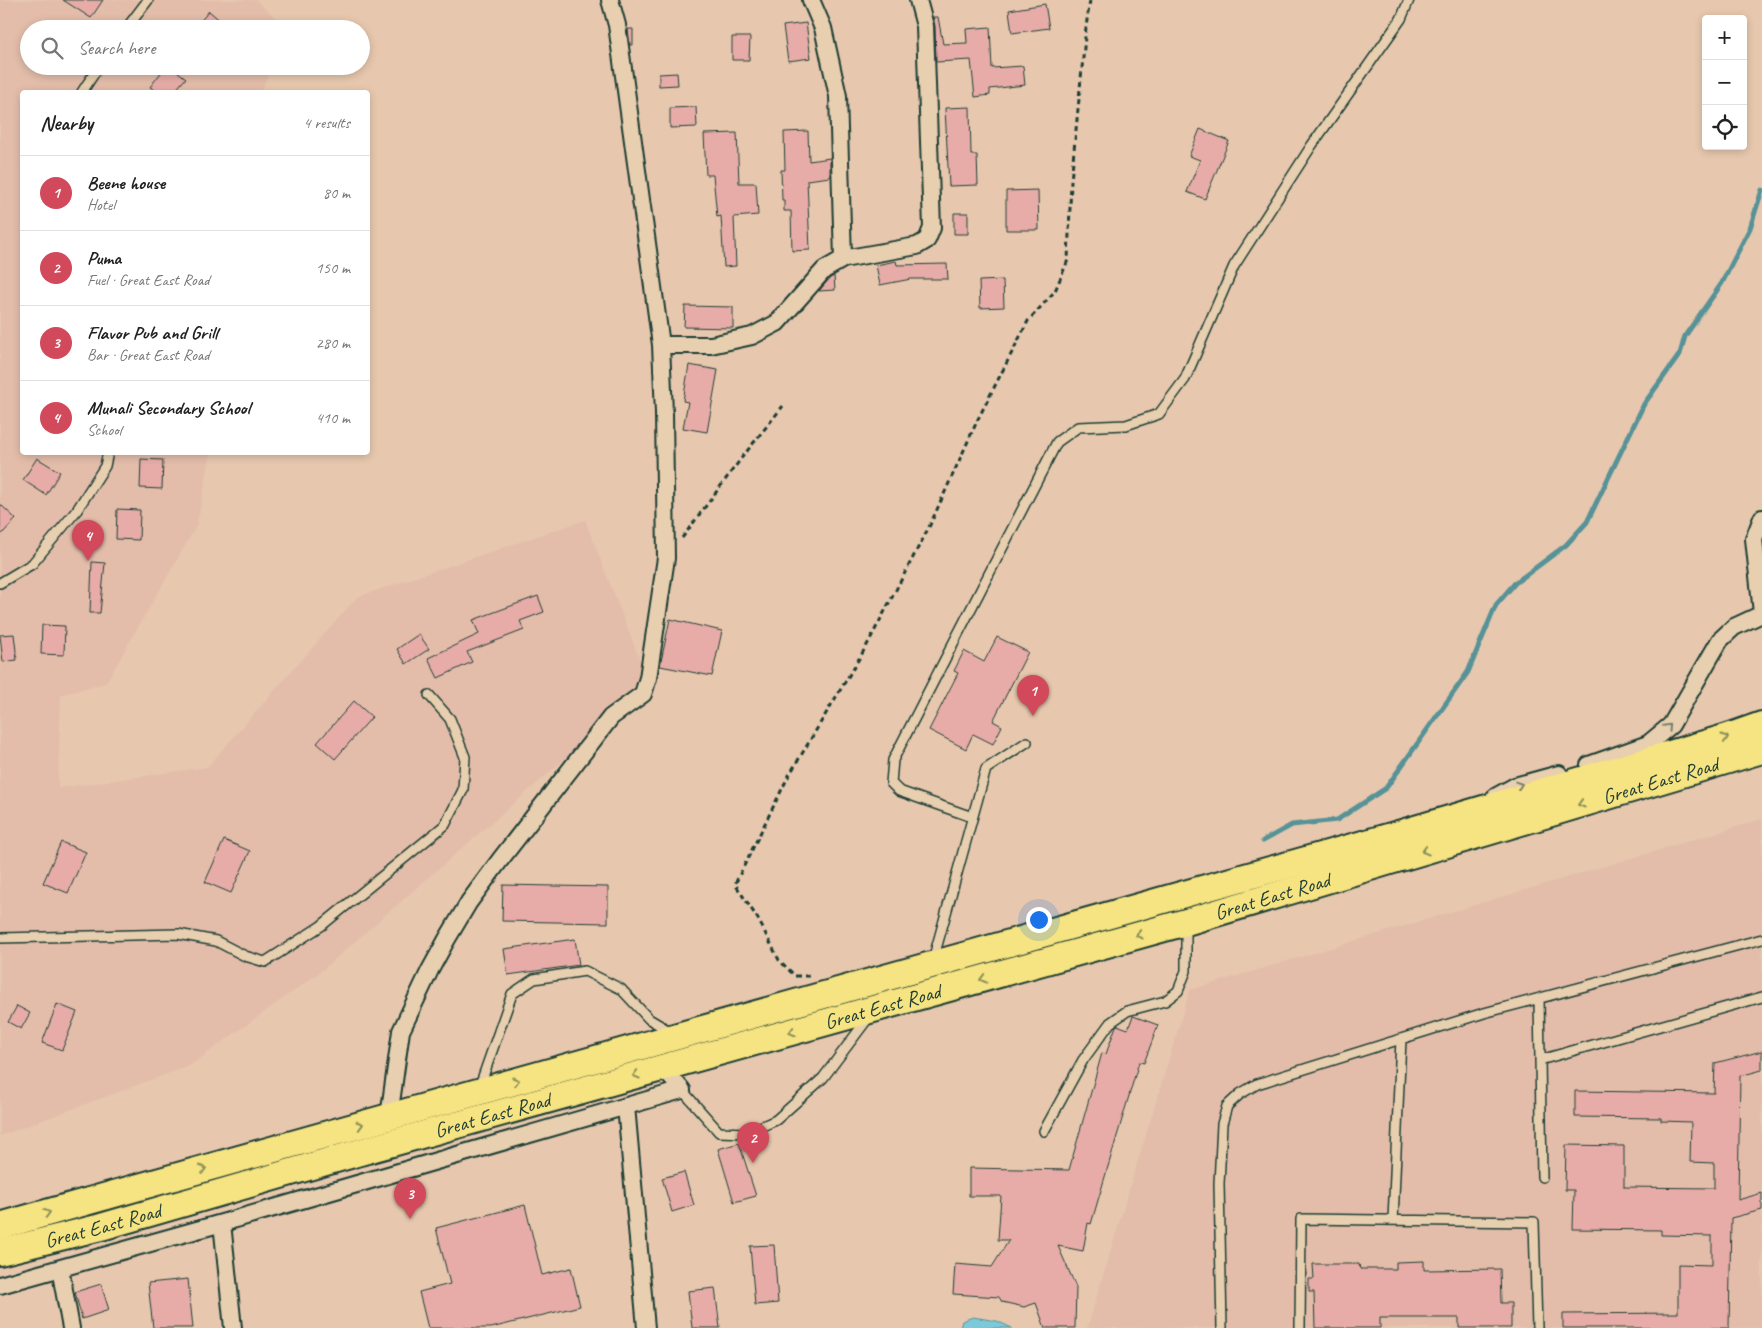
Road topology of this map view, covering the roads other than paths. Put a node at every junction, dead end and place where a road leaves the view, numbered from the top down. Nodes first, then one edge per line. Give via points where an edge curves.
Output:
1 (148, 0) edge
2 (610, 0) edge
3 (811, 0) edge
4 (918, 0) edge
5 (1409, 0) edge
6 (133, 20) edge
7 (93, 75) edge
8 (83, 90) edge
9 (843, 258) junction
10 (661, 344) junction
11 (107, 455) edge
12 (1762, 518) edge
13 (0, 582) edge
14 (1762, 613) edge
15 (429, 695) dead end
16 (1762, 725) edge
17 (1027, 742) dead end
18 (1762, 750) edge
19 (1460, 816) junction
20 (972, 817) junction
21 (1186, 922) junction
22 (0, 938) edge
23 (1762, 939) edge
24 (932, 965) junction
25 (1762, 998) edge
26 (1538, 999) junction
27 (875, 1009) junction
28 (679, 1036) junction
29 (1401, 1039) junction
30 (1540, 1060) junction
31 (663, 1068) junction
32 (682, 1090) junction
33 (477, 1092) junction
34 (626, 1106) junction
35 (388, 1117) junction
36 (1044, 1132) dead end
37 (1542, 1177) dead end
38 (1393, 1220) junction
39 (222, 1223) junction
40 (0, 1226) edge
41 (0, 1252) edge
42 (60, 1268) junction
43 (0, 1285) edge
44 (71, 1328) edge
45 (233, 1328) edge
46 (646, 1328) edge
47 (1222, 1328) edge
48 (1300, 1328) edge
49 (1537, 1328) edge

1 - 6 lane
2 - 10 street via 617,25
3 - 9 street via 823,28 838,96
4 - 9 street via 926,26 932,228 927,240 917,246
5 - 20 lane via 1402,19 1312,145 1234,266 1185,379 1159,414 1126,425 1078,427 1057,442 893,760 891,783 899,791
7 - 8 lane
9 - 10 street via 824,270 777,323 752,336 711,345
10 - 35 street via 666,558 643,694 611,717 469,902 430,970 401,1031
11 - 13 lane via 105,466 77,510 32,564
12 - 14 street via 1754,539
19 -> 14 street via 1515,786 1594,764 1648,744 1671,725 1720,640 1734,627
15 - 22 lane via 450,719 465,757 463,790 445,826 321,926 265,962 216,941 178,934
19 -> 16 main road, Great East Road
17 - 20 lane via 986,769
18 -> 21 main road, Great East Road
19 - 24 main road, Great East Road
20 - 24 lane
21 -> 27 main road, Great East Road
21 - 36 lane via 1186,971 1178,991 1165,1001 1127,1011 1110,1023 1083,1060
23 - 26 lane
24 - 28 main road, Great East Road
25 - 30 lane
26 - 29 lane
26 - 30 lane
27 -> 31 main road, Great East Road
27 - 32 lane via 823,1078 776,1120 747,1133 720,1132
33 -> 28 main road, Great East Road
28 - 33 lane via 649,1019 621,989 585,971 534,979 512,994
29 - 38 lane
29 - 47 lane via 1257,1084 1227,1106 1222,1124 1219,1184
30 - 37 lane
31 - 32 street
31 -> 41 main road, Great East Road
32 - 34 street
33 - 35 main road, Great East Road
34 - 39 street
34 - 46 street
40 -> 35 main road, Great East Road
38 - 48 lane via 1301,1219
38 - 49 lane via 1534,1222
39 - 42 street
39 - 45 street
42 - 43 street
42 - 44 street

